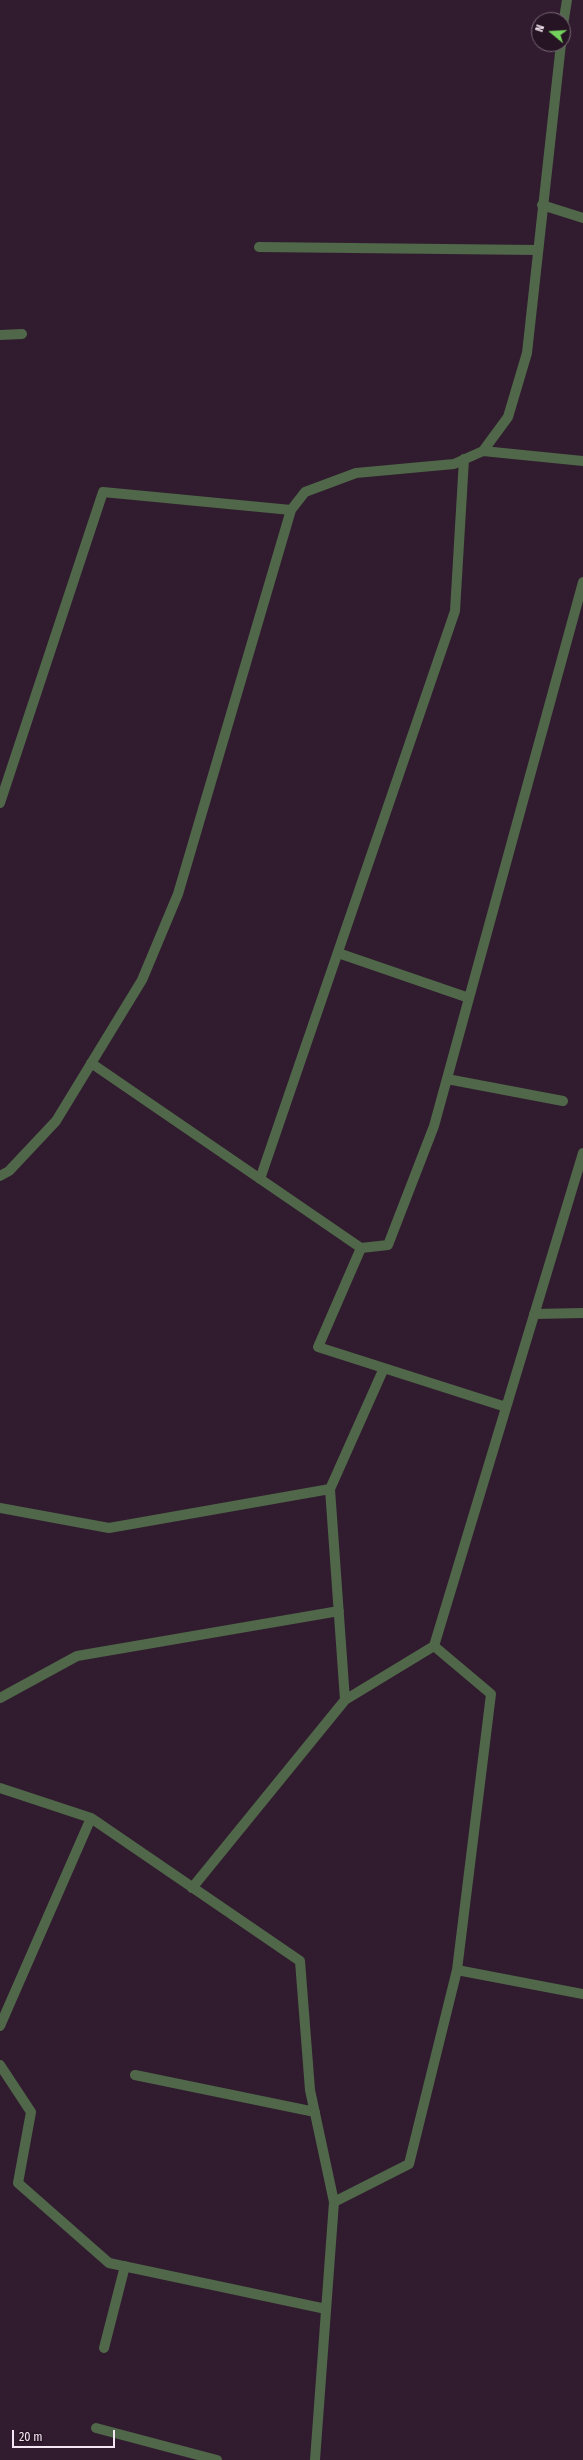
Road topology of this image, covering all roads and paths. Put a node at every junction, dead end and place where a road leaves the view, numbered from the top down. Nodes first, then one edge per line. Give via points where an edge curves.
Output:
1 (567, 0) edge
2 (565, 12) edge
3 (559, 52) edge
4 (542, 205) junction
5 (583, 218) edge
6 (259, 247) dead end
7 (538, 250) junction
8 (22, 334) dead end
9 (0, 335) edge
10 (483, 451) junction
11 (464, 459) junction
12 (583, 461) edge
13 (291, 510) junction
14 (583, 582) edge
15 (0, 803) edge
16 (338, 953) junction
17 (469, 998) junction
18 (91, 1063) junction
19 (447, 1079) junction
20 (563, 1101) dead end
21 (583, 1153) edge
22 (0, 1176) edge
23 (260, 1179) junction
24 (361, 1248) junction
25 (583, 1313) edge
26 (534, 1314) junction
27 (384, 1368) junction
28 (506, 1407) junction
29 (330, 1489) junction
30 (0, 1508) edge
31 (339, 1610) junction
32 (434, 1646) junction
33 (0, 1698) edge
34 (345, 1700) junction
35 (0, 1788) edge
36 (91, 1818) junction
37 (192, 1888) junction
38 (457, 1970) junction
39 (583, 1994) edge
40 (0, 2026) edge
41 (0, 2065) edge
42 (135, 2075) dead end
43 (315, 2112) junction
44 (334, 2202) junction
45 (125, 2266) junction
46 (326, 2309) junction
47 (104, 2348) dead end
48 (96, 2428) dead end
49 (217, 2460) edge
50 (315, 2460) edge

1 - 2 street
3 - 4 street
4 - 5 street
4 - 7 street
6 - 7 street
7 - 10 street via 526,353 508,417
8 - 9 street
10 - 11 street
10 - 12 street
11 - 13 street via 454,464 356,474 305,492
11 - 16 street via 455,611
13 - 15 street via 103,492
13 - 18 street via 178,894 142,980
14 - 17 street
16 - 17 street
16 - 23 street
17 - 19 street
18 - 22 street via 56,1121 9,1171
18 - 23 street
19 - 20 street
19 - 24 street via 434,1126 388,1245
21 - 26 street
23 - 24 street
24 - 27 street via 318,1347
25 - 26 street
26 - 28 street
27 - 28 street
27 - 29 street
28 - 32 street
29 - 30 street via 109,1528
29 - 31 street
31 - 33 street via 77,1656
31 - 34 street
32 - 34 street
32 - 38 street via 490,1694
34 - 37 street
35 - 36 street
36 - 37 street
36 - 40 street
37 - 43 street via 300,1961 310,2090
38 - 39 street
38 - 44 street via 409,2164
41 - 45 street via 31,2112 18,2183 109,2263
42 - 43 street
43 - 44 street
44 - 46 street
45 - 46 street
45 - 47 street
46 - 50 street
48 - 49 street

